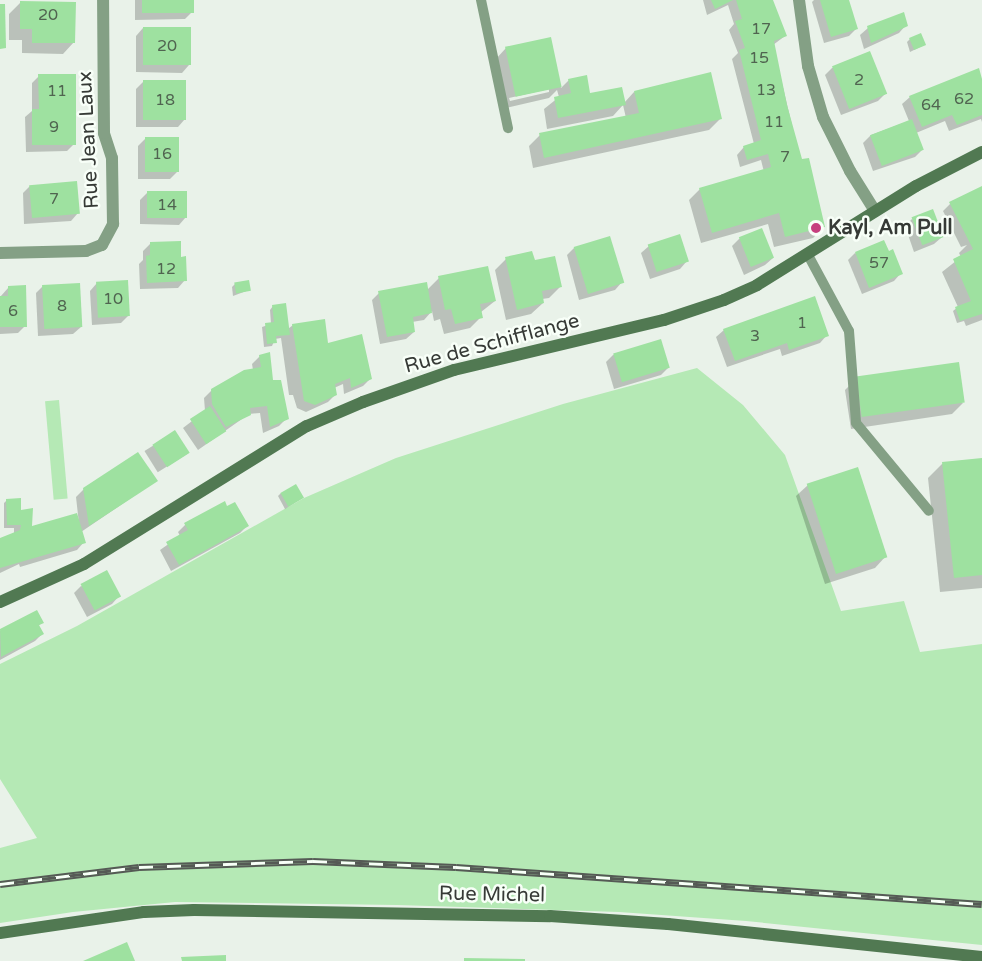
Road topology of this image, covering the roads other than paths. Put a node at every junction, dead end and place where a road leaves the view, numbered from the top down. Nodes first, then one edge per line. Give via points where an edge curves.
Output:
1 (103, 0) edge
2 (481, 0) edge
3 (799, 0) edge
4 (508, 128) dead end
5 (982, 152) edge
6 (875, 211) junction
7 (0, 254) edge
8 (808, 255) junction
9 (929, 511) dead end
10 (0, 602) edge
11 (0, 933) edge
12 (982, 957) edge

1 - 7 street, Rue Jean Laux via 104,133 112,158 113,224 102,245 86,251
2 - 4 lane
3 - 6 street via 808,66 822,117 849,171
5 - 6 street, Rue de Schifflange
6 - 8 street, Rue de Schifflange
8 - 9 lane via 849,331 856,423
8 - 10 street, Rue de Schifflange via 724,300 664,320 454,370 307,426 84,564
11 - 12 street, Rue Michel via 144,912 194,910 549,915

